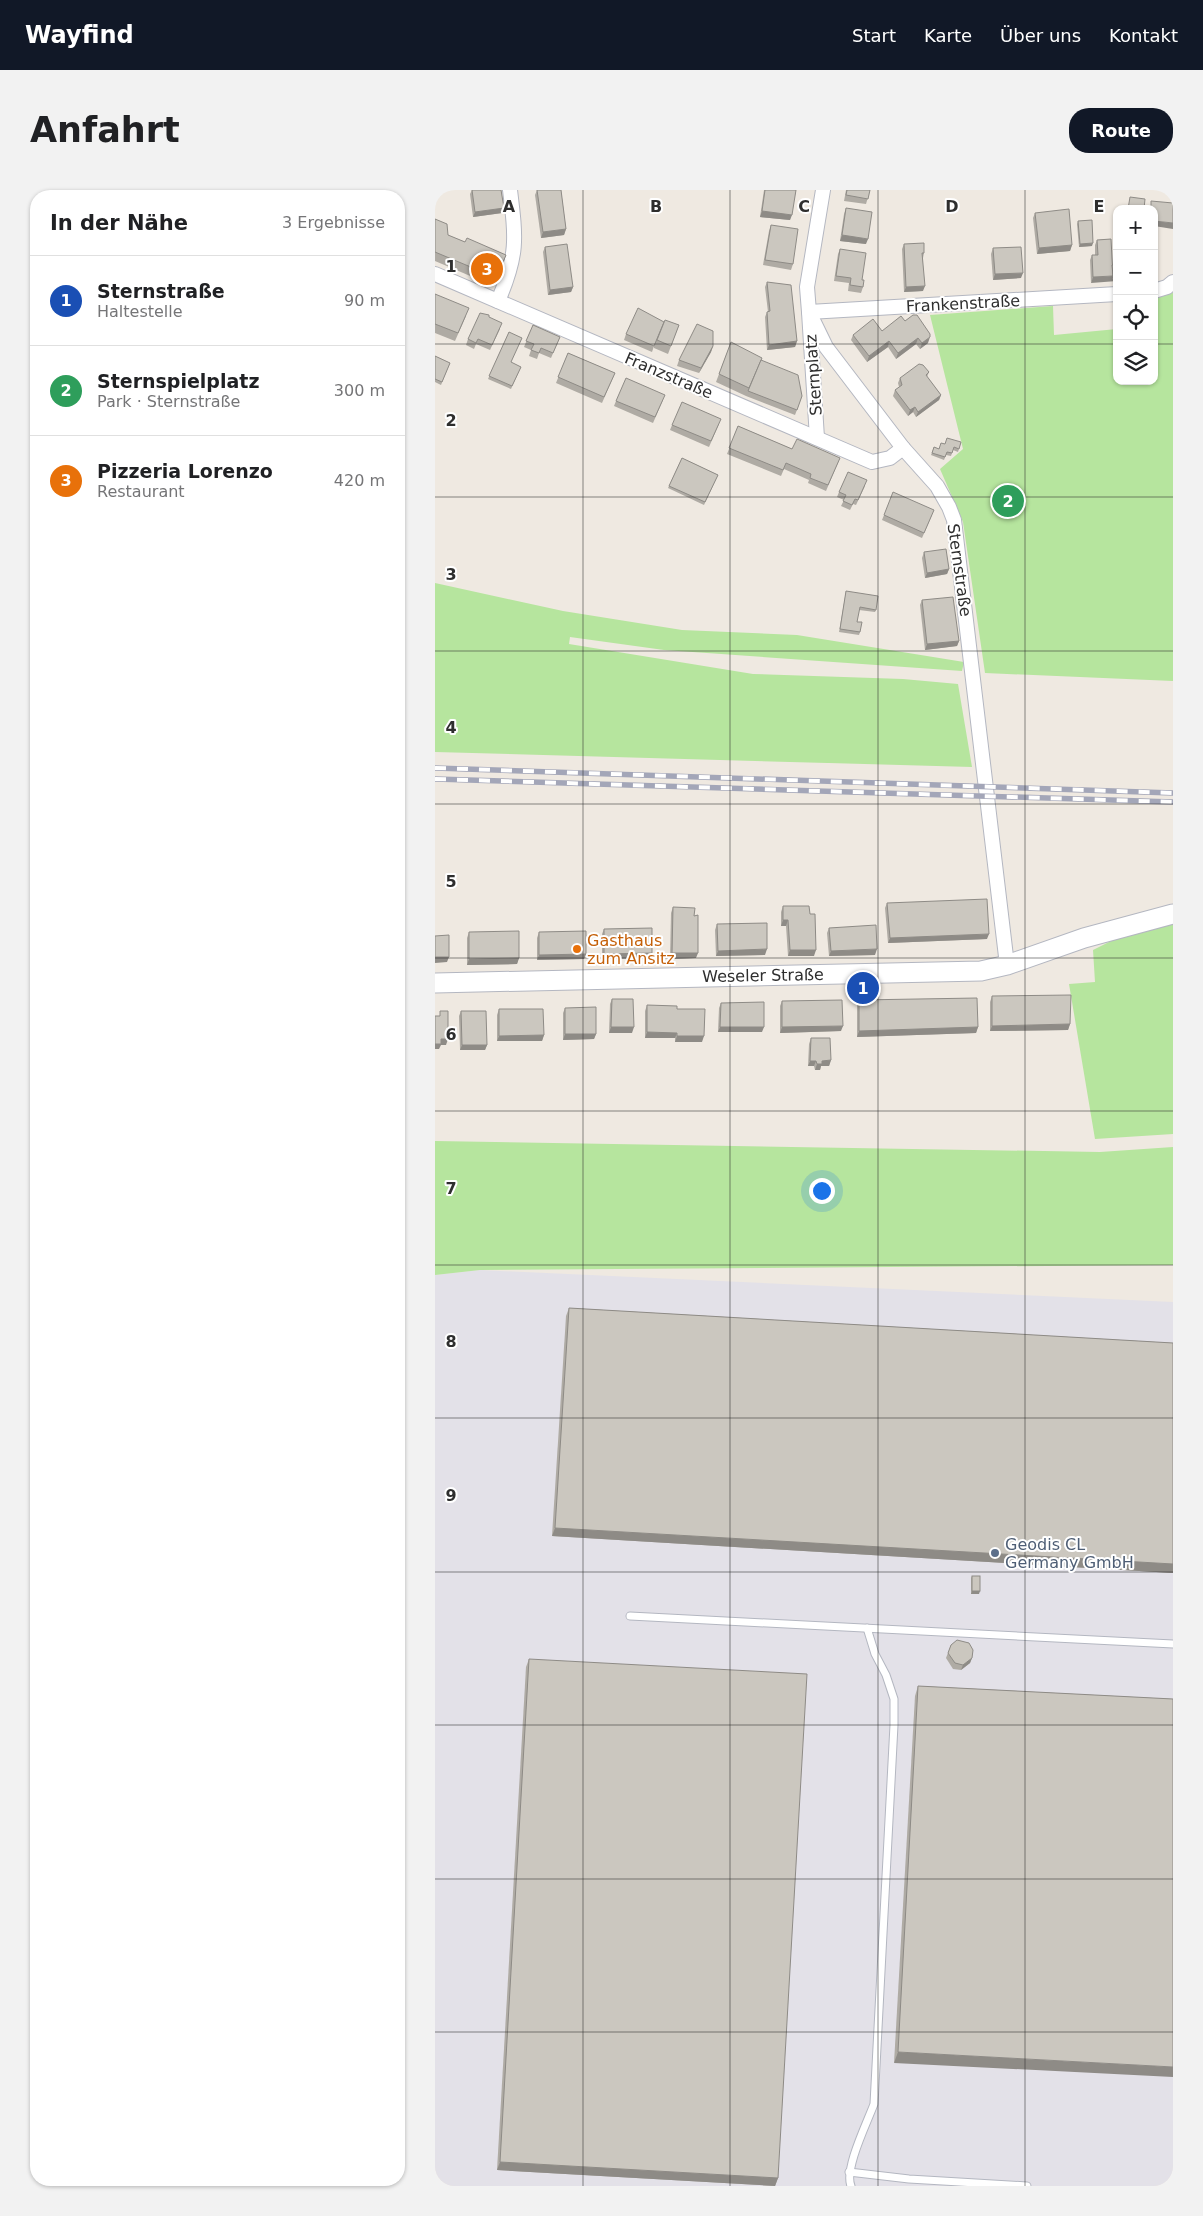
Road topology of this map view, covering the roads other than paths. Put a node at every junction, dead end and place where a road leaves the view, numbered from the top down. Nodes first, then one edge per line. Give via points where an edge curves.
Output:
1 (511, 190) edge
2 (823, 190) edge
3 (435, 274) edge
4 (1173, 282) edge
5 (1158, 290) edge
6 (1113, 294) edge
7 (498, 301) junction
8 (809, 312) junction
9 (817, 438) junction
10 (903, 448) junction
11 (1173, 914) edge
12 (1007, 965) junction
13 (435, 983) edge
14 (630, 1616) dead end
15 (867, 1628) junction
16 (1173, 1644) edge
17 (849, 2172) junction
18 (851, 2186) edge
19 (1027, 2186) edge

1 - 7 street via 516,246 513,264
2 - 8 street, Sternstraße via 807,287
3 - 7 street, Franzstraße
4 - 5 street
6 - 8 street, Frankenstraße
7 - 9 street, Franzstraße
8 - 9 street, Sternplatz
8 - 10 street, Sternstraße via 827,347
9 - 10 street, Franzstraße via 872,462 890,458
10 - 12 street, Sternstraße via 937,486 954,520
11 - 12 main road, Weseler Straße via 1084,938
12 - 13 main road, Weseler Straße via 981,971 952,972
14 - 15 lane
15 - 16 lane
15 - 17 lane via 894,1699 894,1725 874,2104
17 - 18 lane
17 - 19 lane

